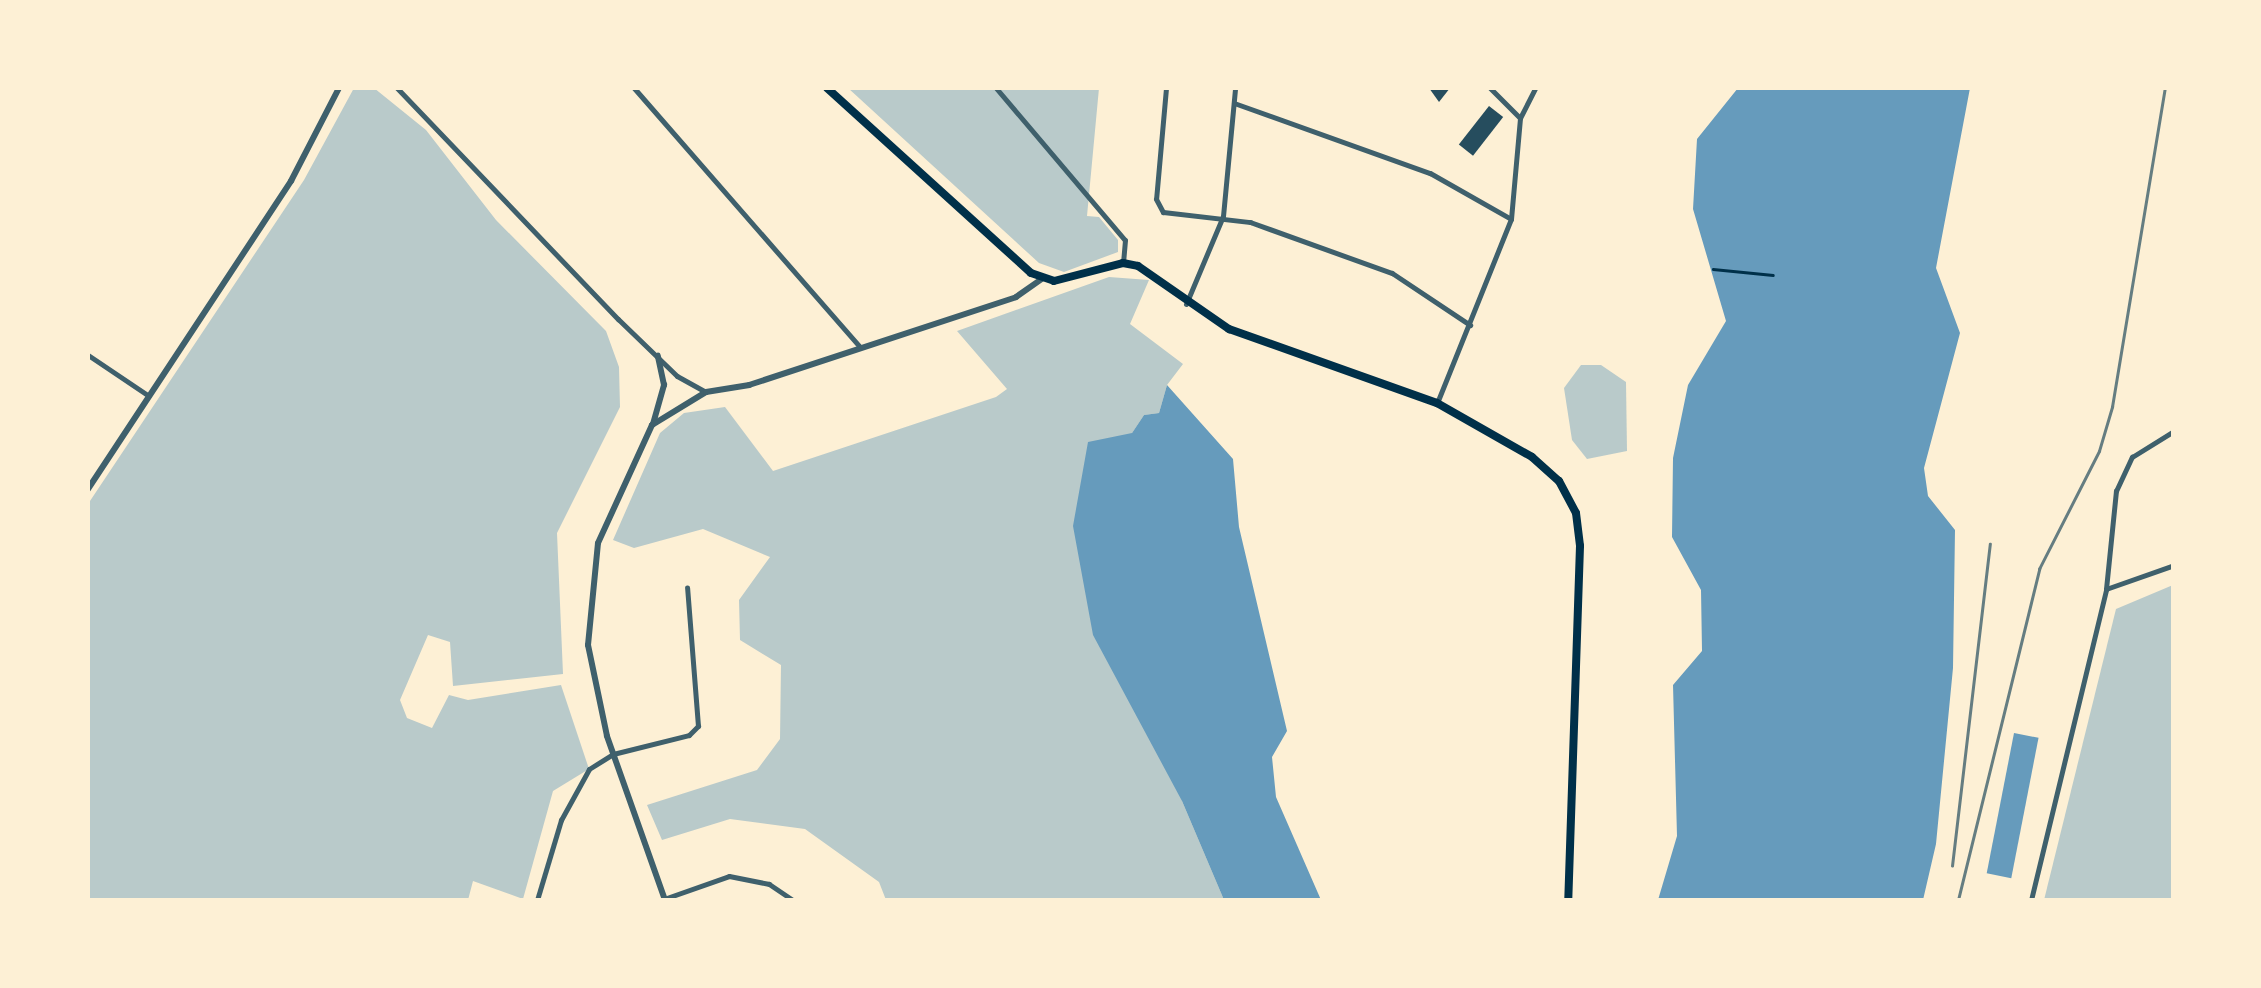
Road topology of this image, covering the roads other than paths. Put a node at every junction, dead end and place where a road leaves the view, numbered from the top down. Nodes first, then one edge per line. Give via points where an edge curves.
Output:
1 (339, 88) edge
2 (397, 88) edge
3 (419, 88) edge
4 (634, 88) edge
5 (827, 88) edge
6 (996, 88) edge
7 (1166, 88) edge
8 (1235, 88) edge
9 (1490, 88) edge
10 (1535, 88) edge
11 (413, 99) junction
12 (1234, 103) junction
13 (1520, 118) junction
14 (1222, 216) junction
15 (1511, 219) junction
16 (1123, 262) junction
17 (1042, 278) junction
18 (1186, 304) junction
19 (1470, 325) junction
20 (859, 346) junction
21 (88, 355) edge
22 (658, 356) junction
23 (706, 392) junction
24 (149, 396) junction
25 (1437, 403) junction
26 (652, 425) junction
27 (2174, 431) edge
28 (88, 489) edge
29 (2174, 565) edge
30 (687, 587) dead end
31 (2106, 589) junction
32 (613, 754) junction
33 (537, 900) edge
34 (664, 900) edge
35 (794, 900) edge
36 (1568, 900) edge
37 (2031, 900) edge

1 - 24 street via 294,176
2 - 11 street
3 - 11 street
4 - 20 street
5 - 17 main road
6 - 16 street via 1125,240
7 - 14 street via 1158,208
8 - 12 street
9 - 13 street
10 - 13 street
11 - 22 street
12 - 14 street
12 - 15 street via 1433,174
13 - 15 street
14 - 18 street
14 - 19 street via 1408,280
15 - 19 street
16 - 17 main road via 1054,282
16 - 18 main road
17 - 20 street via 1016,296
18 - 25 main road via 1228,329
19 - 25 street
20 - 23 street via 749,385
21 - 24 street
22 - 23 street
22 - 26 street via 664,385
23 - 26 street
24 - 28 street
25 - 36 main road via 1548,469 1576,513
26 - 32 street via 612,500 591,594 588,645
27 - 31 street via 2132,457 2116,491
29 - 31 street
30 - 32 street via 698,726 688,736
31 - 37 street
32 - 33 street via 575,788
32 - 34 street
34 - 35 street via 729,876 769,884

